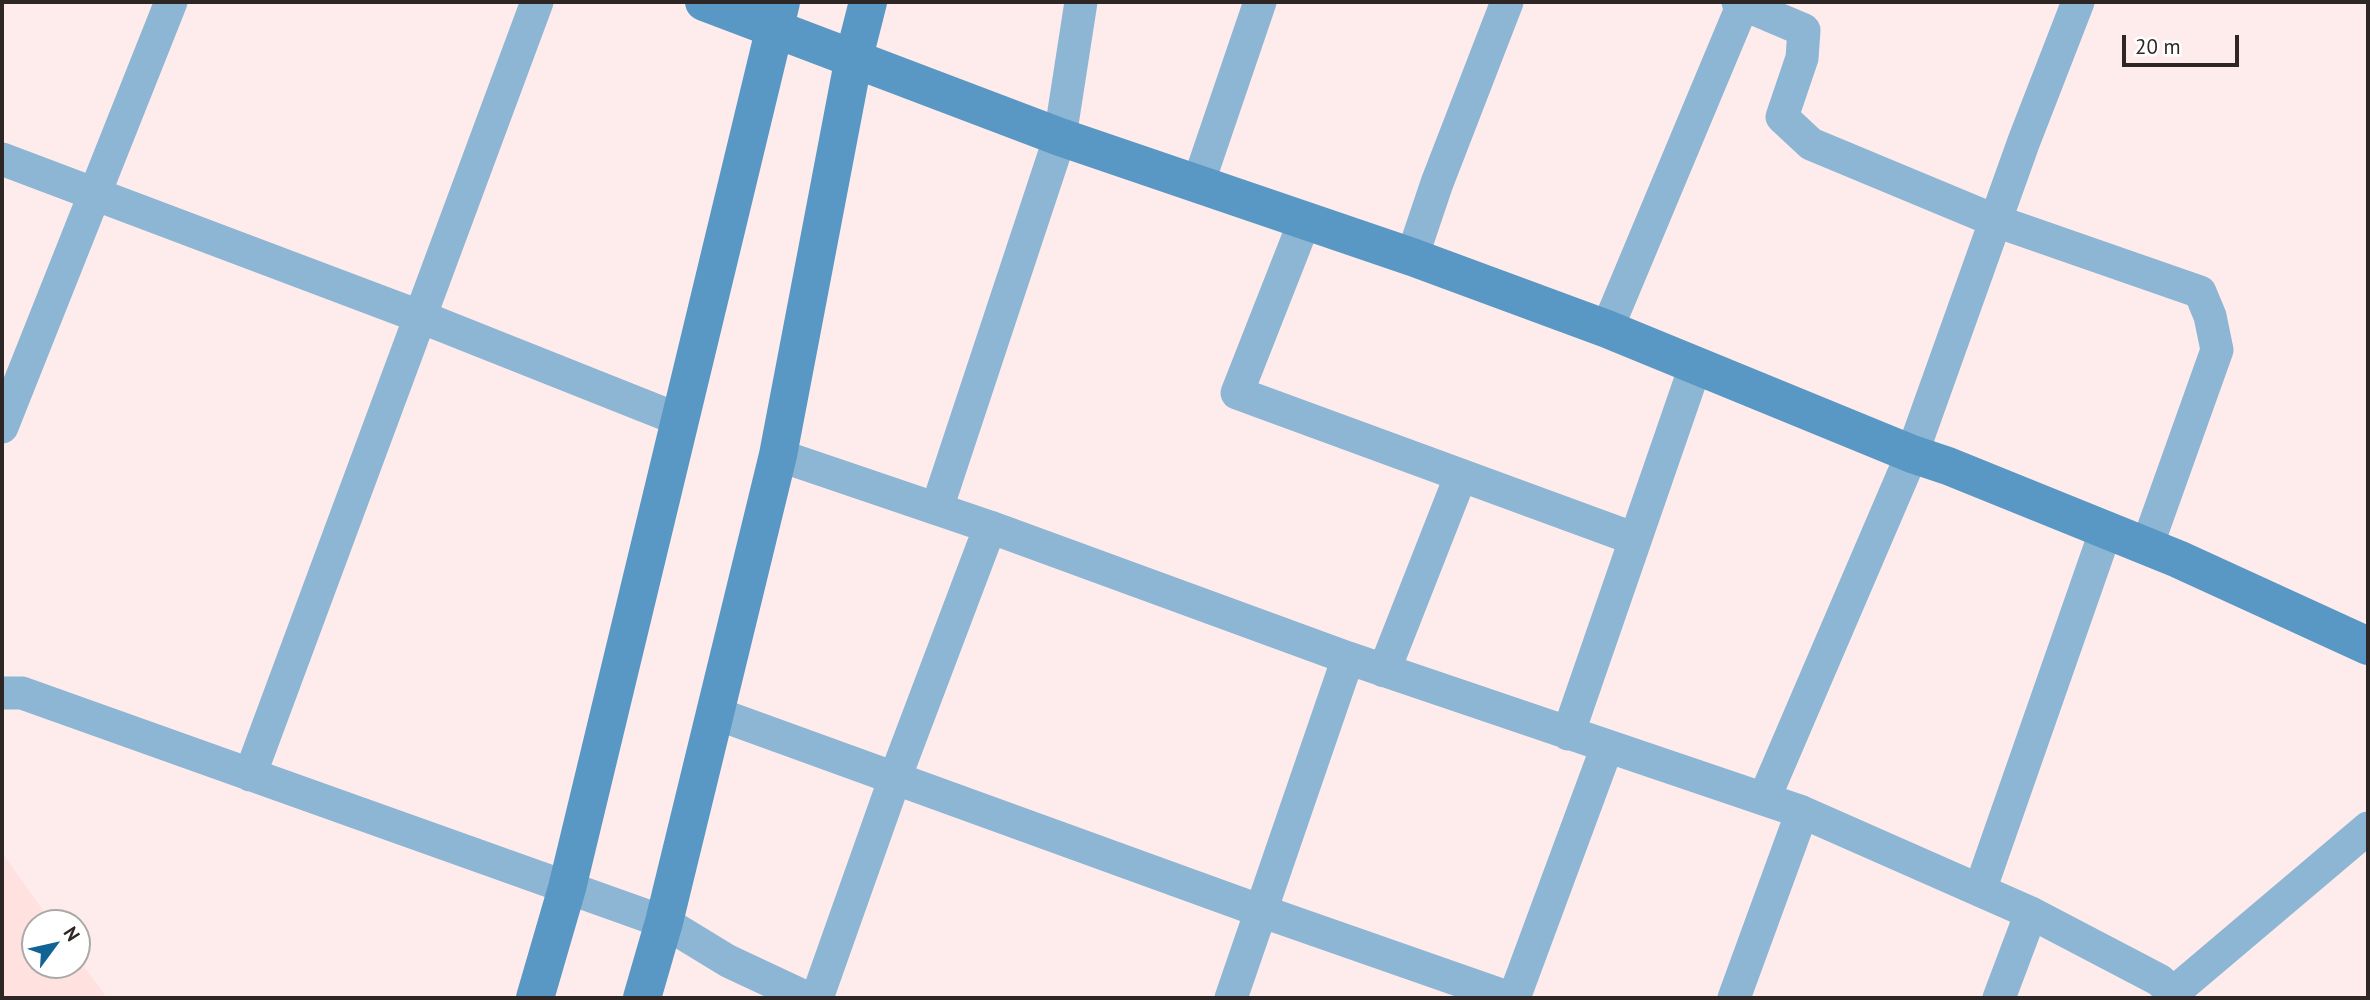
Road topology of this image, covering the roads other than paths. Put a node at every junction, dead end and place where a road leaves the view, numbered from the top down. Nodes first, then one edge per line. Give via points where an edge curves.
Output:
1 (171, 2) edge
2 (537, 2) edge
3 (704, 2) edge
4 (868, 2) edge
5 (1081, 2) edge
6 (1260, 2) edge
7 (1507, 2) edge
8 (2078, 2) edge
9 (1740, 3) edge
10 (778, 16) edge
11 (853, 57) junction
12 (1060, 137) junction
13 (2, 159) edge
14 (1198, 184) junction
15 (94, 195) junction
16 (1305, 220) junction
17 (1996, 221) junction
18 (1412, 257) junction
19 (421, 317) junction
20 (1607, 329) junction
21 (1695, 367) junction
22 (680, 420) junction
23 (2, 427) edge
24 (1912, 454) junction
25 (778, 455) junction
26 (1461, 475) junction
27 (937, 508) junction
28 (990, 527) junction
29 (2106, 530) junction
30 (1635, 540) junction
31 (2147, 546) junction
32 (2368, 646) edge
33 (1348, 659) junction
34 (1384, 671) junction
35 (9, 690) edge
36 (715, 713) junction
37 (1568, 734) junction
38 (1607, 747) junction
39 (250, 775) junction
40 (895, 778) junction
41 (1764, 799) junction
42 (1802, 812) junction
43 (2368, 828) edge
44 (567, 888) junction
45 (1980, 890) junction
46 (1261, 911) junction
47 (2031, 913) junction
48 (664, 922) junction
49 (2176, 996) edge
50 (534, 998) edge
51 (642, 998) edge
52 (807, 998) edge
53 (817, 998) edge
54 (1231, 998) edge
55 (1512, 998) edge
56 (1734, 998) edge
57 (1999, 998) edge

1 - 15 street
2 - 19 street
3 - 10 street
4 - 11 street
5 - 12 street
6 - 14 street
7 - 18 street
8 - 17 street
9 - 17 street via 1804,30 1802,58 1782,117 1811,144
9 - 20 street
10 - 11 street
10 - 22 street
11 - 12 street
11 - 25 street
12 - 14 street
12 - 27 street
13 - 15 street
14 - 16 street
15 - 19 street
15 - 23 street
16 - 18 street
16 - 26 street via 1237,393
17 - 24 street
17 - 31 street via 2200,292 2217,350
18 - 20 street
19 - 22 street
19 - 39 street
20 - 21 street
21 - 24 street
21 - 30 street
22 - 44 street
24 - 29 street
24 - 41 street
25 - 27 street
25 - 36 street
26 - 30 street
26 - 34 street
27 - 28 street
28 - 33 street
28 - 40 street
29 - 31 street
29 - 45 street
30 - 37 street
31 - 32 street
33 - 34 street
33 - 46 street
34 - 37 street
35 - 39 street
36 - 40 street
36 - 48 street
37 - 38 street
38 - 41 street
38 - 55 street
39 - 44 street
40 - 46 street
40 - 53 street
41 - 42 street
42 - 45 street
42 - 56 street
43 - 49 street
44 - 48 street
44 - 50 street
45 - 47 street
46 - 54 street
46 - 55 street
47 - 49 street via 2159,980
47 - 57 street
48 - 51 street
48 - 52 street via 728,961

